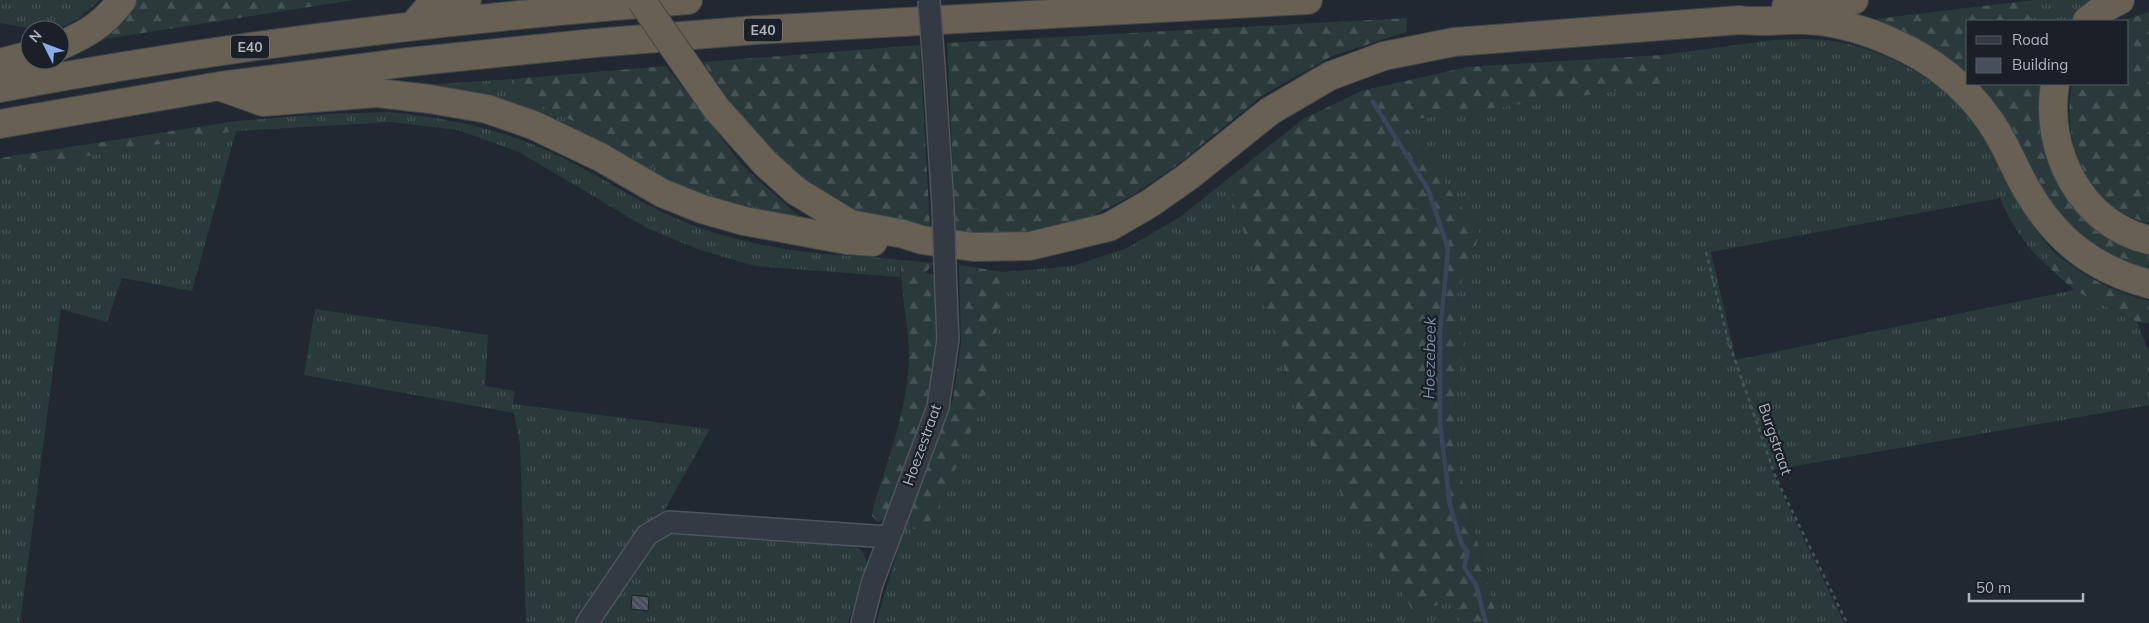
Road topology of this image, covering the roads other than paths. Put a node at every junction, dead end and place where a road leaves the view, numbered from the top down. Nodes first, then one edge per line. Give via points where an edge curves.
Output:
1 (122, 0) edge
2 (468, 0) edge
3 (641, 0) edge
4 (688, 0) edge
5 (929, 0) edge
6 (1308, 0) edge
7 (1854, 0) edge
8 (2120, 0) edge
9 (1740, 20) junction
10 (2088, 20) edge
11 (413, 26) junction
12 (70, 41) edge
13 (20, 58) edge
14 (0, 63) edge
15 (2055, 85) edge
16 (220, 86) junction
17 (0, 88) edge
18 (0, 124) edge
19 (922, 240) junction
20 (2149, 240) edge
21 (2149, 284) edge
22 (888, 537) junction
23 (587, 623) edge
24 (862, 623) edge

1 - 12 highway via 91,32
2 - 11 highway via 431,5
3 - 19 highway, bridge via 716,108 765,164 796,191 850,224
4 - 11 highway, E40
5 - 22 street, Hoezestraat, bridge via 948,339 938,407
6 - 16 highway, E40 via 756,30 595,42
7 - 9 highway via 1753,11
8 - 10 highway
9 - 19 highway via 1454,42 1384,56 1330,76 1270,111 1189,176 1108,227 1030,246 973,247
9 - 21 highway via 1806,20 1842,26 1915,53 1954,81 1987,116 2026,189 2055,230 2107,270
11 - 17 highway, E40 via 88,71
13 - 14 highway
15 - 20 highway via 2054,124 2068,175 2103,217 2130,234
16 - 18 highway, E40
16 - 19 highway via 264,102 377,93 487,109 533,125 600,157 662,193 702,209 744,221 846,240 901,244
22 - 23 street via 669,522 647,535
22 - 24 street, Hoezestraat

